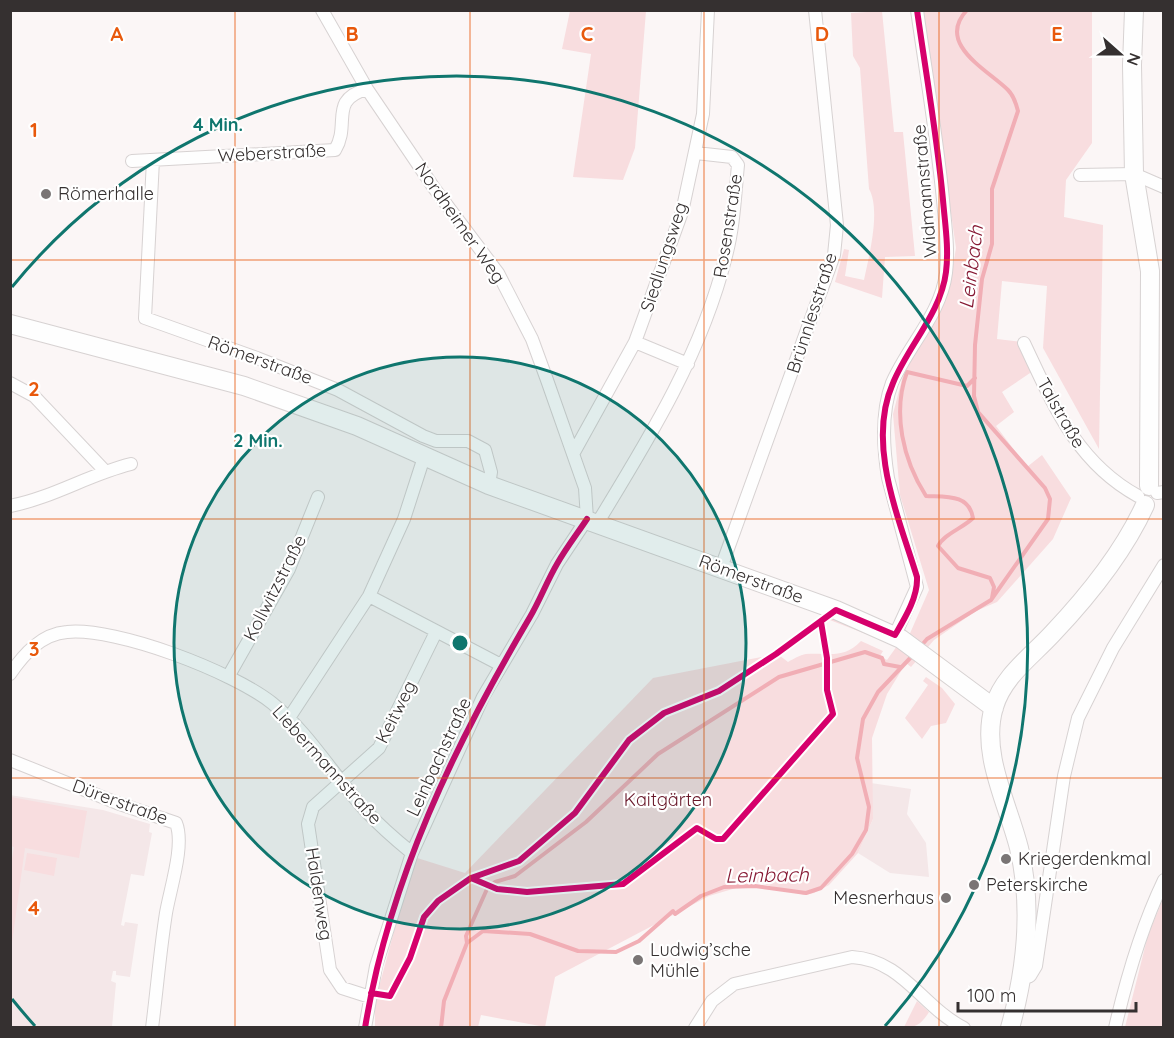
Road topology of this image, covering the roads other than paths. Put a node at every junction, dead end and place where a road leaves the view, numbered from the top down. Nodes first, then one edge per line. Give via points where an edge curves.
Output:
1 (322, 10) edge
2 (708, 10) edge
3 (815, 10) edge
4 (917, 10) edge
5 (1134, 10) edge
6 (368, 89) junction
7 (696, 153) junction
8 (153, 160) junction
9 (132, 161) dead end
10 (1134, 174) junction
11 (1080, 175) dead end
12 (1164, 187) edge
13 (10, 324) edge
14 (635, 342) junction
15 (1024, 343) dead end
16 (688, 363) junction
17 (10, 383) edge
18 (573, 454) junction
19 (424, 457) junction
20 (131, 464) dead end
21 (105, 471) junction
22 (489, 484) junction
23 (1150, 494) edge
24 (318, 497) dead end
25 (10, 506) edge
26 (592, 520) junction
27 (1164, 565) edge
28 (721, 568) junction
29 (369, 596) junction
30 (436, 632) junction
31 (909, 645) junction
32 (501, 665) junction
33 (10, 674) edge
34 (228, 677) junction
35 (994, 708) junction
36 (289, 718) junction
37 (10, 760) edge
38 (343, 782) junction
39 (412, 853) junction
40 (1164, 880) edge
41 (1022, 979) junction
42 (370, 997) junction
43 (152, 1028) edge
44 (365, 1028) edge
45 (695, 1028) edge
46 (964, 1028) edge
47 (1010, 1028) edge
48 (1115, 1028) edge

1 - 6 street, Nordheimer Weg
2 - 7 street, Siedlungsweg via 703,114
3 - 28 street, Brünnlesstraße via 837,225 834,255
4 - 31 street, Widmannstraße via 939,153 947,250 946,275 938,297 892,383 884,414 888,478 917,587
5 - 10 main road
6 - 8 street, Weberstraße via 351,94 343,105 341,141 335,150
6 - 18 street, Nordheimer Weg via 434,188 498,273 532,339
7 - 14 street, Siedlungsweg via 690,165 682,212
7 - 16 street, Rosenstraße via 732,157 738,165 727,254
8 - 9 street, Weberstraße
8 - 22 street, Römerstraße via 145,318 338,390 436,441 468,441 485,450 490,466
10 - 11 street
10 - 12 street
10 - 23 main road via 1150,271
13 - 19 main road, Römerstraße via 244,386 357,426
14 - 16 street
14 - 18 street, Siedlungsweg
15 - 23 street, Talstraße via 1079,447 1102,472
16 - 26 street, Rosenstraße via 662,417
17 - 21 street via 34,396
18 - 26 street, Nordheimer Weg
19 - 22 main road, Römerstraße
19 - 29 street via 404,519
20 - 21 street
21 - 25 street via 32,502
22 - 26 main road, Römerstraße
23 - 35 main road via 1118,552 1054,633 1004,685
24 - 34 street, Kollwitzstraße via 289,569
26 - 28 main road, Römerstraße
26 - 32 street, Leinbachstraße via 557,564
27 - 41 street via 1113,648 1078,718 1064,776 1036,966 1030,976
28 - 31 main road, Römerstraße via 836,610
29 - 30 street
29 - 36 street
30 - 32 street
30 - 38 street, Keitweg via 378,748
31 - 35 main road, Römerstraße
32 - 39 street, Leinbachstraße
33 - 34 street, Liebermannstraße via 25,652 66,632 96,633 137,644
34 - 36 street, Liebermannstraße
35 - 41 main road via 991,742 1019,849 1024,886
36 - 38 street, Liebermannstraße
37 - 43 street, Dürerstraße via 176,823 179,832
38 - 39 street, Liebermannstraße via 364,809
38 - 42 street, Haldenweg via 313,807 308,824 330,970 342,988
39 - 42 street, Leinbachstraße via 375,966
40 - 48 street via 1146,916
41 - 47 main road
42 - 44 street, Leinbachstraße
45 - 46 street via 712,1002 734,984 852,957 867,958 899,974

